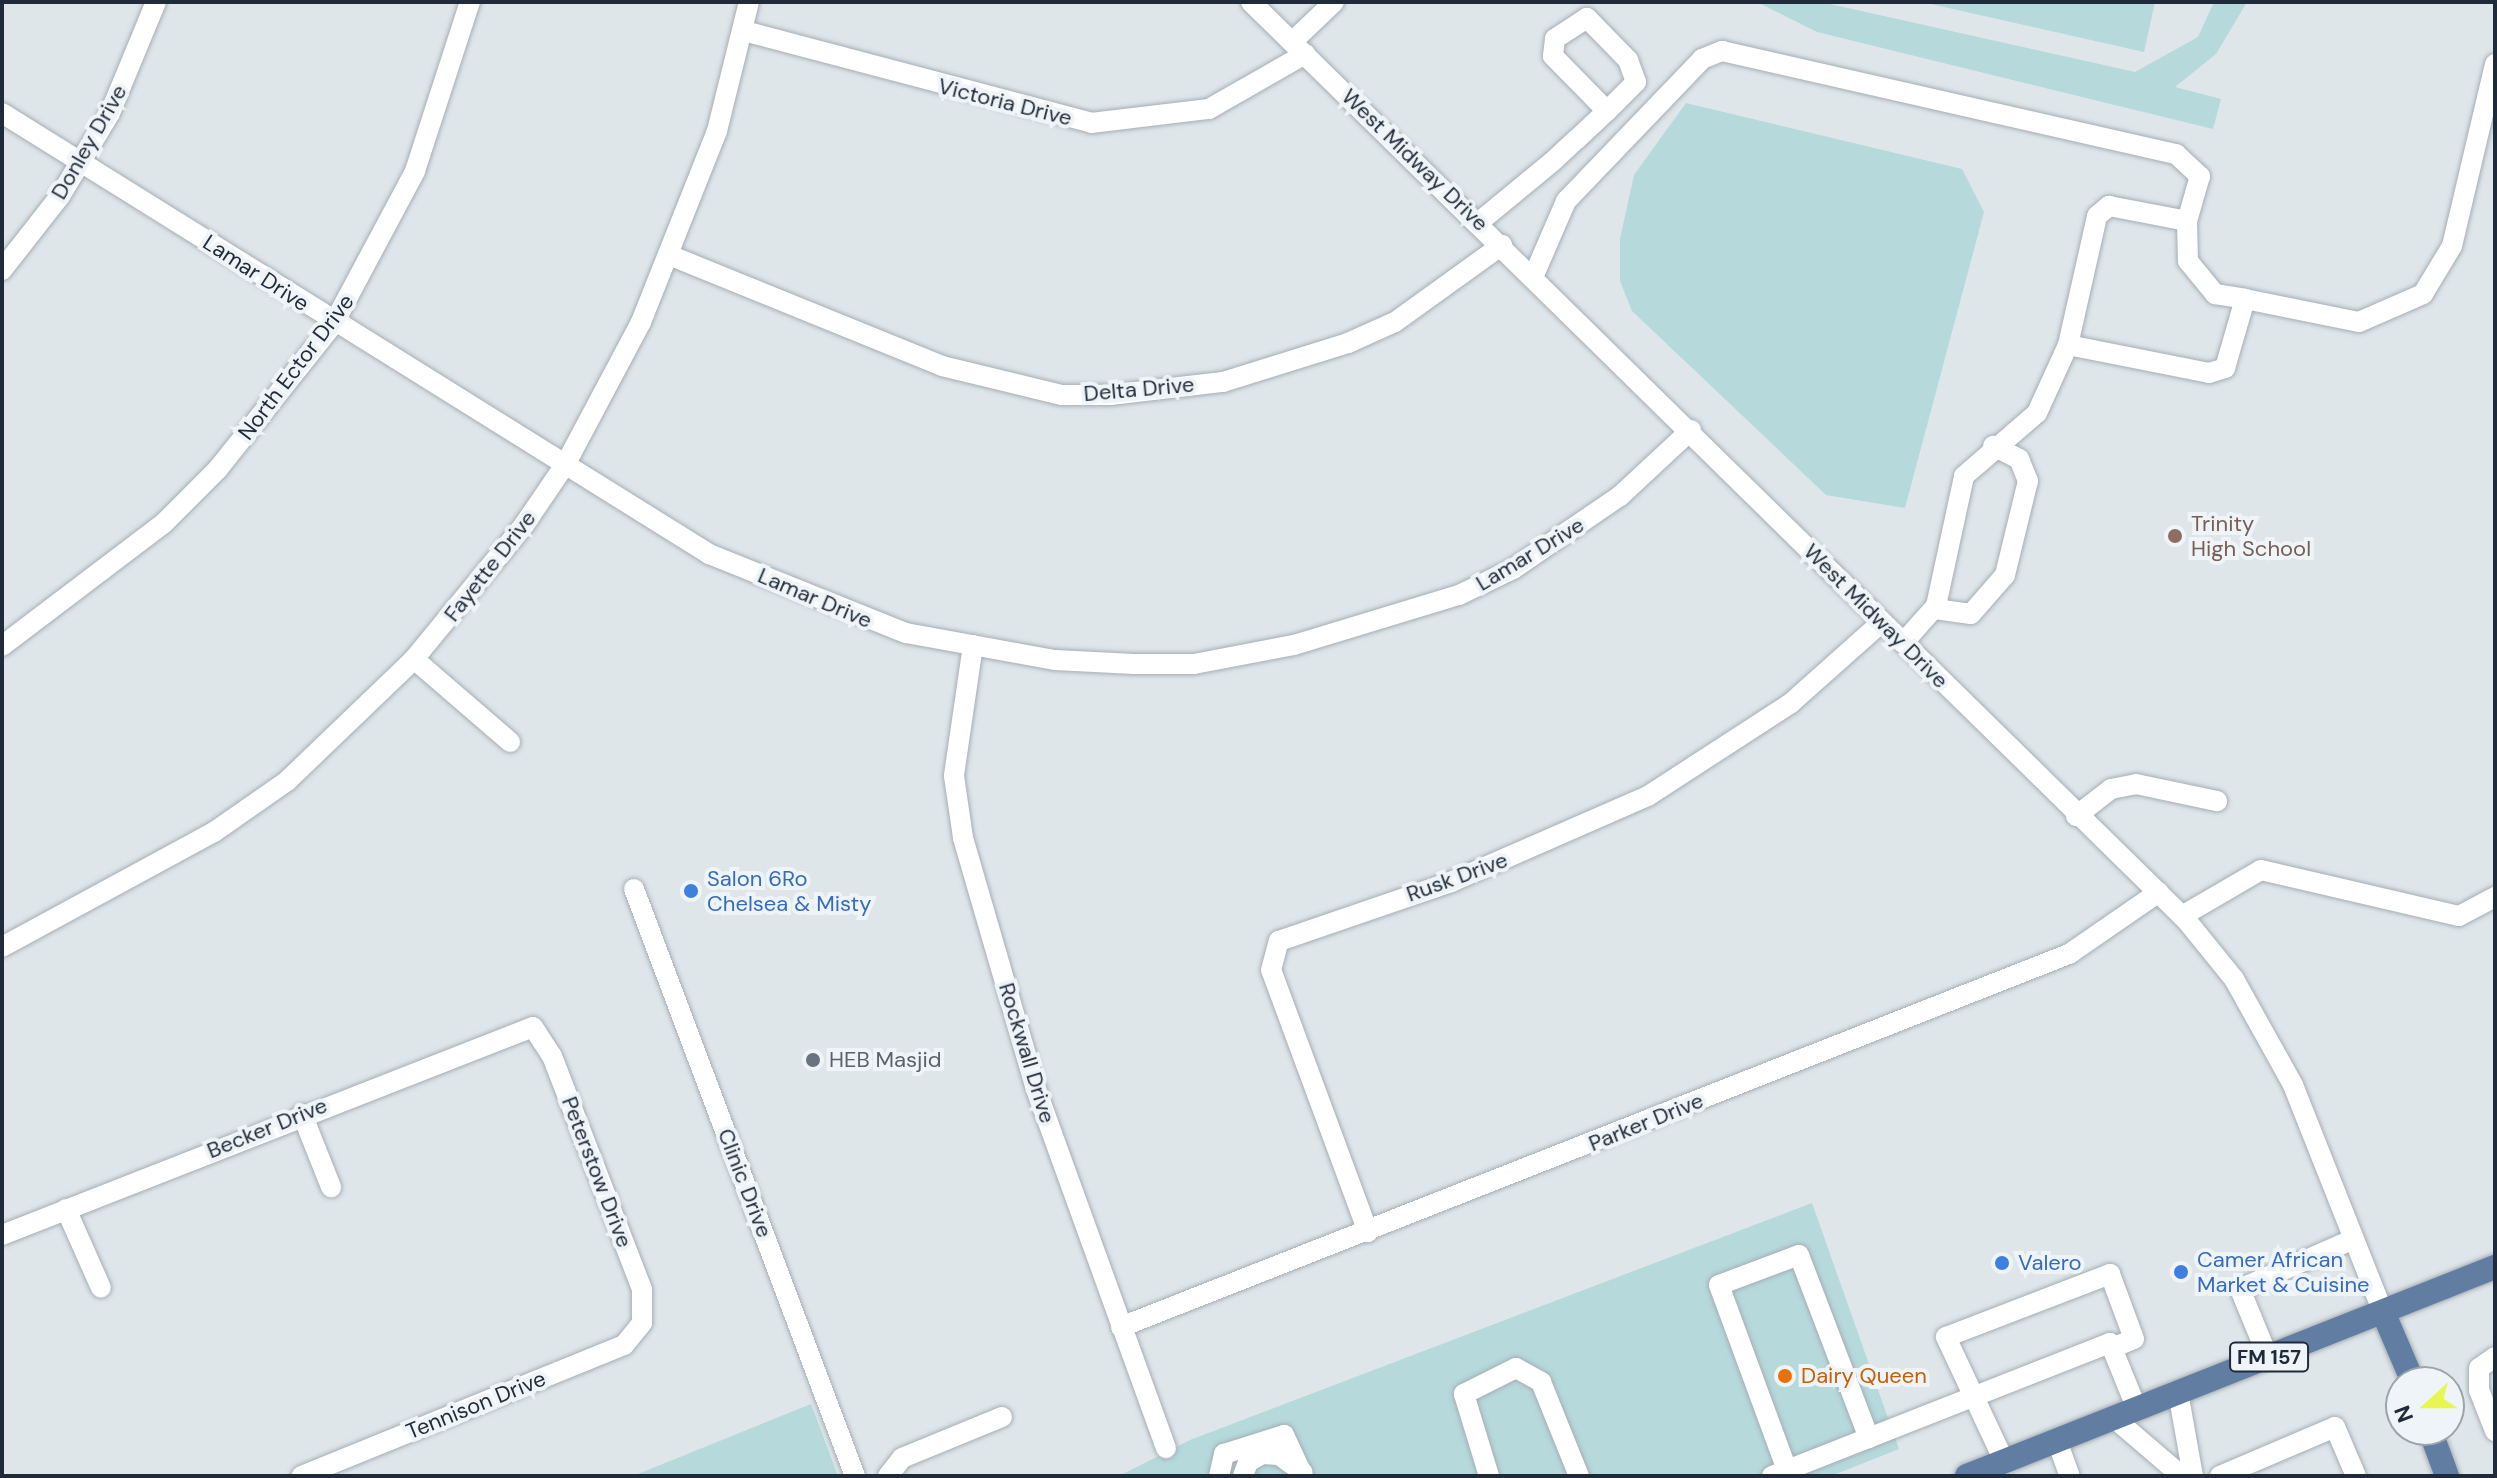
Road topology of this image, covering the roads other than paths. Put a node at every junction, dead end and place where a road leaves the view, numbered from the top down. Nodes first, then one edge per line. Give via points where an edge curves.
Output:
1 (156, 2) edge
2 (470, 2) edge
3 (749, 2) edge
4 (1251, 2) edge
5 (1334, 2) edge
6 (744, 31) junction
7 (1299, 48) junction
8 (2495, 64) edge
9 (1607, 111) junction
10 (2, 113) edge
11 (81, 160) junction
12 (2187, 221) junction
13 (1479, 222) junction
14 (1502, 245) junction
15 (669, 255) junction
16 (2, 270) edge
17 (1534, 275) junction
18 (2245, 299) junction
19 (334, 323) junction
20 (2068, 345) junction
21 (1691, 430) junction
22 (1993, 446) junction
23 (565, 465) junction
24 (1935, 609) junction
25 (1882, 622) junction
26 (1903, 643) junction
27 (973, 645) junction
28 (2, 646) edge
29 (414, 659) junction
30 (510, 742) dead end
31 (2217, 801) dead end
32 (2076, 816) junction
33 (634, 889) dead end
34 (2159, 892) junction
35 (2495, 897) edge
36 (2182, 916) junction
37 (2, 947) edge
38 (533, 1027) joint
39 (302, 1114) junction
40 (331, 1187) dead end
41 (66, 1209) junction
42 (1368, 1232) junction
43 (2, 1235) edge
44 (2354, 1239) junction
45 (2495, 1267) edge
46 (101, 1288) dead end
47 (2383, 1312) junction
48 (642, 1323) joint
49 (1121, 1327) junction
50 (2112, 1348) junction
51 (2268, 1357) junction
52 (2495, 1357) edge
53 (2406, 1366) edge
54 (2178, 1392) junction
55 (1972, 1397) junction
56 (2137, 1409) junction
57 (1002, 1417) dead end
58 (2114, 1418) junction
59 (2495, 1431) edge
60 (1869, 1438) junction
61 (2057, 1441) junction
62 (2436, 1446) edge
63 (1166, 1448) dead end
64 (2004, 1461) junction
65 (1780, 1473) edge
66 (1303, 1474) edge
67 (302, 1476) edge
68 (855, 1476) edge
69 (888, 1476) edge
70 (1219, 1476) edge
71 (1243, 1476) edge
72 (1489, 1476) edge
73 (1579, 1476) edge
74 (1967, 1476) edge
75 (2070, 1476) edge
76 (2182, 1476) edge
77 (2193, 1476) edge
78 (2220, 1476) edge
79 (2356, 1476) edge
80 (2447, 1476) edge

1 - 11 street, Donley Drive via 110,113
2 - 19 street, North Ector Drive via 415,171
3 - 6 street, Fayette Drive
4 - 7 street, West Midway Drive
5 - 7 street, Victoria Drive
6 - 7 street, Victoria Drive via 1091,123 1209,109
6 - 15 street, Fayette Drive via 717,131
7 - 13 street, West Midway Drive
8 - 18 street via 2452,246 2423,294 2359,322
9 - 9 street via 1553,56 1555,39 1587,18 1636,73
9 - 13 street
10 - 11 street, Lamar Drive
11 - 16 street, Donley Drive
11 - 19 street, Lamar Drive
12 - 17 street via 2200,176 2176,154 1722,51 1702,59 1566,201
12 - 18 street via 2196,278 2215,294
12 - 20 street via 2109,206 2097,216
13 - 14 street, West Midway Drive
14 - 15 street, Delta Drive via 1395,322 1348,343 1223,382 1110,395 1062,395 942,366
14 - 17 street, West Midway Drive
15 - 23 street, Fayette Drive
17 - 21 street, West Midway Drive
18 - 20 street via 2225,368 2209,373
19 - 23 street, Lamar Drive
19 - 28 street, North Ector Drive via 218,469 164,523
20 - 22 street via 2037,413
21 - 25 street, West Midway Drive
21 - 27 street, Lamar Drive via 1620,496 1513,569 1354,630 1194,664 1055,660
22 - 24 street via 1964,476
22 - 24 street via 2019,459 2028,481 2005,575 1971,614
23 - 27 street, Lamar Drive via 709,554 838,612
23 - 29 street, Fayette Drive
24 - 26 street
25 - 26 street, West Midway Drive
25 - 42 street, Rusk Drive via 1791,703 1648,796 1508,859 1279,941 1271,970
26 - 32 street, West Midway Drive
27 - 49 street, Rockwall Drive via 954,776 963,838 1036,1089
29 - 30 street
29 - 37 street, Fayette Drive via 275,790 214,832
31 - 32 street via 2136,784 2111,789
32 - 34 street, West Midway Drive
33 - 68 street, Clinic Drive
34 - 36 street, West Midway Drive
34 - 42 street, Parker Drive via 2069,954
35 - 36 street via 2459,916 2261,870
36 - 44 street, West Midway Drive via 2234,979 2293,1085
38 - 39 street, Becker Drive
38 - 48 street, Peterstow Drive via 552,1056 642,1289
39 - 40 street
39 - 41 street, Becker Drive
41 - 43 street, Becker Drive
41 - 46 street
42 - 49 street, Parker Drive
44 - 47 street, West Midway Drive
44 - 51 street via 2240,1289
45 - 47 main road, FM 157
47 - 51 main road, FM 157
47 - 53 main road
48 - 67 street, Tennison Drive via 624,1345
49 - 63 street, Rockwall Drive
50 - 55 street
50 - 55 street via 2134,1339 2110,1274 1946,1337
50 - 56 street
51 - 54 main road, FM 157
52 - 59 street via 2479,1368
54 - 56 main road, FM 157
54 - 77 street
55 - 60 street
55 - 64 street
56 - 58 main road, FM 157
57 - 69 street via 902,1458
58 - 61 main road, FM 157
58 - 76 street
60 - 65 street
60 - 65 street via 1799,1255 1719,1285
61 - 64 main road, FM 157
61 - 75 street
62 - 80 main road
64 - 74 main road, FM 157
66 - 70 street via 1284,1435 1224,1454
66 - 71 street via 1279,1455 1262,1454 1248,1462
72 - 73 street via 1464,1394 1516,1368 1541,1382
78 - 79 street via 2335,1427

